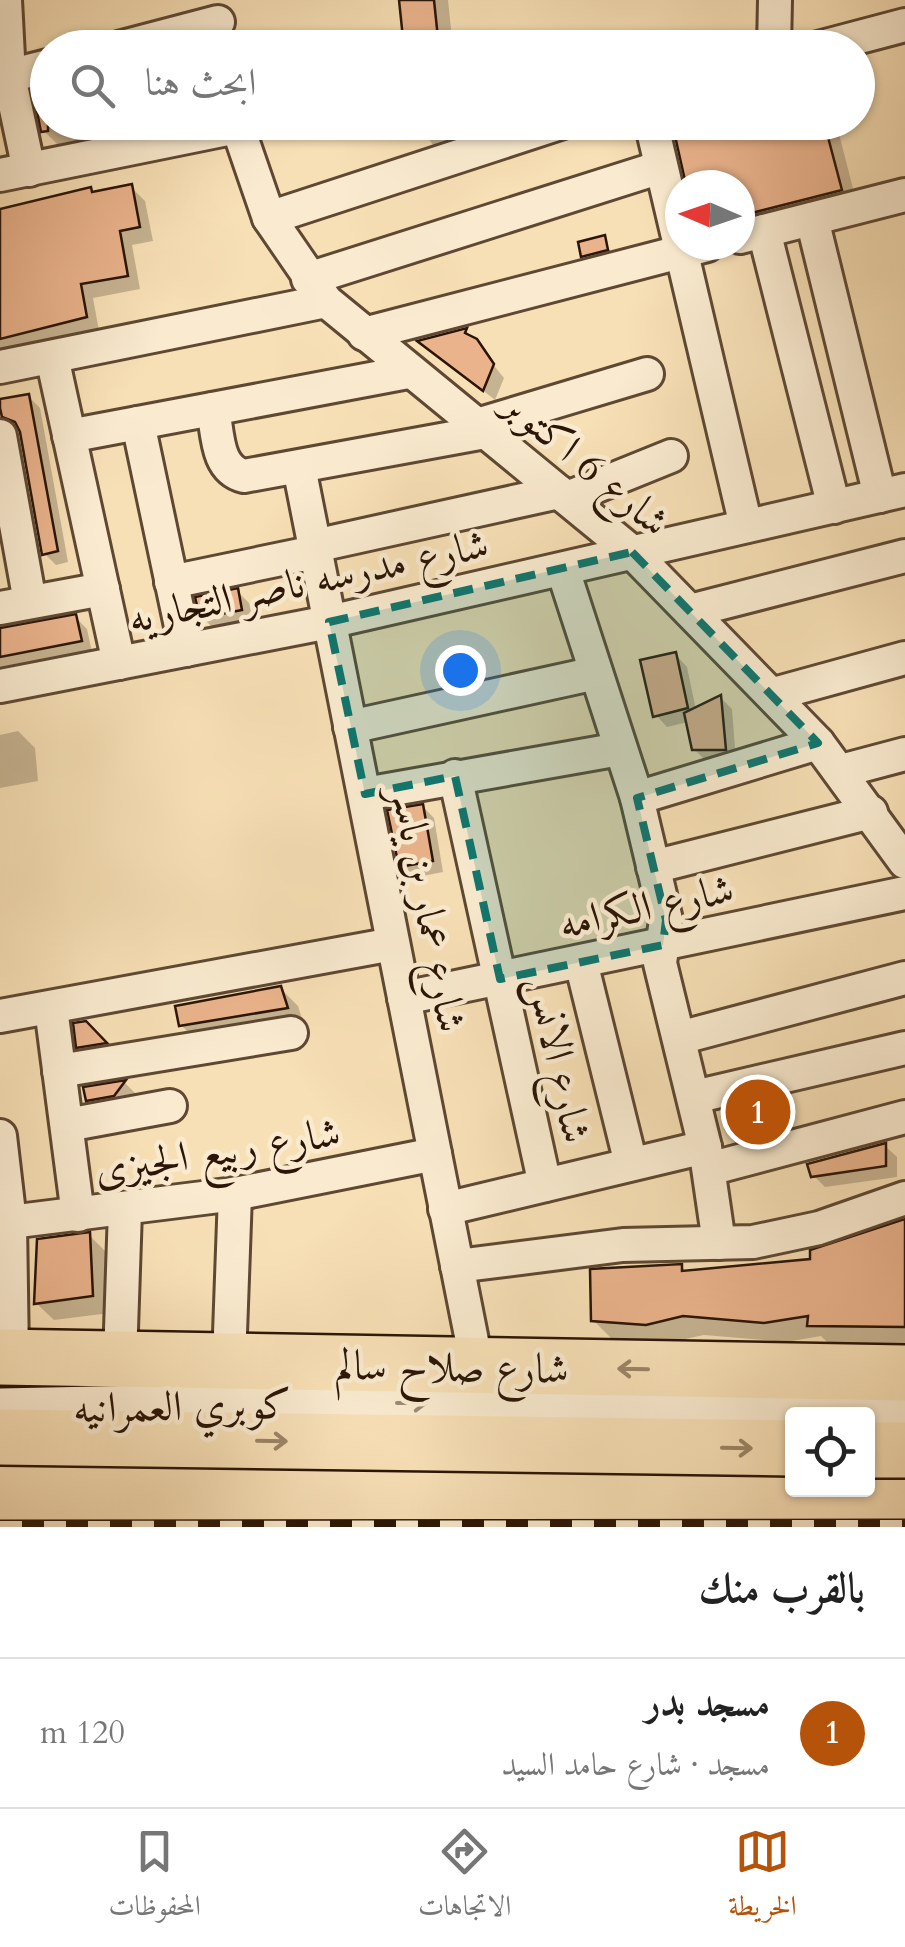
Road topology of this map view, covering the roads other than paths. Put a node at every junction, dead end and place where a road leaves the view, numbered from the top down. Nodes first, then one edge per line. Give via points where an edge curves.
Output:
1 (5, 0) edge
2 (775, 0) edge
3 (218, 23) edge
4 (905, 25) edge
5 (190, 30) edge
6 (774, 30) edge
7 (875, 33) edge
8 (30, 71) edge
9 (9, 76) junction
10 (165, 140) edge
11 (241, 140) edge
12 (509, 140) edge
13 (655, 140) edge
14 (662, 167) junction
15 (14, 172) edge
16 (665, 175) edge
17 (905, 194) edge
18 (269, 218) junction
19 (812, 219) junction
20 (755, 233) edge
21 (755, 244) edge
22 (665, 256) edge
23 (696, 260) edge
24 (317, 290) junction
25 (364, 334) junction
26 (52, 356) junction
27 (0, 368) edge
28 (408, 372) junction
29 (648, 374) dead end
30 (213, 409) junction
31 (138, 423) junction
32 (481, 428) junction
33 (70, 436) junction
34 (0, 443) edge
35 (671, 456) dead end
36 (299, 467) junction
37 (892, 493) edge
38 (563, 495) junction
39 (834, 507) junction
40 (746, 526) junction
41 (315, 549) junction
42 (632, 552) junction
43 (905, 556) edge
44 (563, 570) junction
45 (172, 582) junction
46 (103, 588) junction
47 (15, 605) edge
48 (690, 611) junction
49 (329, 622) junction
50 (186, 650) junction
51 (905, 658) edge
52 (119, 663) junction
53 (596, 674) junction
54 (0, 686) edge
55 (774, 694) junction
56 (350, 727) junction
57 (818, 744) junction
58 (620, 749) junction
59 (905, 754) edge
60 (841, 771) junction
61 (455, 776) junction
62 (365, 794) junction
63 (636, 798) junction
64 (892, 835) edge
65 (653, 868) junction
66 (905, 893) edge
67 (393, 944) junction
68 (663, 945) junction
69 (581, 962) junction
70 (500, 978) junction
71 (905, 978) edge
72 (404, 998) junction
73 (51, 1008) junction
74 (0, 1016) edge
75 (291, 1033) dead end
76 (679, 1038) junction
77 (905, 1048) edge
78 (59, 1071) junction
79 (694, 1097) junction
80 (170, 1106) dead end
81 (905, 1117) edge
82 (66, 1125) junction
83 (0, 1136) edge
84 (435, 1154) junction
85 (707, 1158) junction
86 (632, 1164) junction
87 (545, 1185) junction
88 (235, 1194) junction
89 (905, 1198) edge
90 (446, 1208) junction
91 (125, 1210) junction
92 (78, 1214) junction
93 (10, 1222) junction
94 (719, 1243) junction
95 (457, 1266) junction
96 (6, 1357) edge
97 (120, 1359) junction
98 (229, 1362) junction
99 (477, 1366) junction
100 (905, 1373) edge
101 (0, 1411) edge
102 (905, 1411) edge
103 (0, 1437) edge
104 (785, 1448) edge
105 (875, 1450) edge
106 (905, 1450) edge

1 - 9 street
2 - 6 street
3 - 5 street
4 - 7 street
8 - 9 street
9 - 15 street
10 - 15 street
11 - 18 street, شارع 6 اكتوبر
12 - 18 street
13 - 14 street
14 - 16 street
14 - 24 street
17 - 19 street
18 - 24 street, شارع 6 اكتوبر
19 - 20 street
19 - 37 street
21 - 39 street
22 - 25 street
23 - 40 street
24 - 25 street, شارع 6 اكتوبر
24 - 26 street
25 - 28 street, شارع 6 اكتوبر
26 - 27 street
26 - 33 street
28 - 30 street
28 - 32 street, شارع 6 اكتوبر
29 - 32 street
30 - 31 street
30 - 36 street via 231,472
31 - 33 street
31 - 45 street
32 - 36 street
32 - 38 street, شارع 6 اكتوبر
33 - 46 street
34 - 47 street
35 - 38 street
36 - 41 street, شارع عمار بن ياسر
37 - 39 street, شارع مدرسه ناصر التجاريه
38 - 41 street
38 - 42 street, شارع 6 اكتوبر
39 - 40 street, شارع مدرسه ناصر التجاريه
40 - 42 street, شارع مدرسه ناصر التجاريه
41 - 45 street
41 - 49 street, شارع عمار بن ياسر
42 - 44 street, شارع مدرسه ناصر التجاريه
42 - 48 street, شارع 6 اكتوبر
43 - 48 street
44 - 49 street, شارع مدرسه ناصر التجاريه
44 - 53 street
45 - 50 street
46 - 47 street
46 - 52 street
48 - 55 street, شارع 6 اكتوبر
49 - 50 street, شارع مدرسه ناصر التجاريه
49 - 56 street, شارع عمار بن ياسر
50 - 52 street, شارع مدرسه ناصر التجاريه
51 - 55 street
52 - 54 street, شارع مدرسه ناصر التجاريه
53 - 56 street
53 - 58 street
55 - 57 street, شارع 6 اكتوبر
56 - 62 street, شارع عمار بن ياسر
57 - 60 street, شارع 6 اكتوبر
57 - 63 street
58 - 61 street
58 - 63 street
59 - 60 street
60 - 64 street, شارع 6 اكتوبر
61 - 62 street
61 - 70 street, شارع الانس
62 - 67 street, شارع عمار بن ياسر
63 - 65 street
64 - 65 street
65 - 68 street via 667,929
66 - 68 street, شارع الكرامه
67 - 72 street, شارع عمار بن ياسر
67 - 73 street
68 - 69 street, شارع الكرامه
68 - 76 street via 660,963
69 - 70 street, شارع الكرامه
69 - 86 street
70 - 72 street, شارع الكرامه
70 - 87 street, شارع الانس
71 - 76 street
72 - 84 street, شارع عمار بن ياسر
73 - 74 street
73 - 78 street
75 - 78 street
76 - 79 street
77 - 79 street
78 - 82 street
79 - 85 street
80 - 82 street
81 - 85 street
82 - 92 street
83 - 93 street
84 - 88 street, شارع ربيع الجيزى
84 - 90 street, شارع عمار بن ياسر
85 - 86 street
85 - 94 street
86 - 87 street
87 - 90 street
88 - 91 street, شارع ربيع الجيزى
88 - 98 street
89 - 94 street via 786,1237
90 - 95 street, شارع عمار بن ياسر
91 - 92 street, شارع ربيع الجيزى
91 - 97 street
92 - 93 street, شارع ربيع الجيزى
93 - 96 street
94 - 95 street via 575,1250
95 - 99 street, شارع عمار بن ياسر
96 - 97 highway, شارع صلاح سالم
97 - 98 highway, شارع صلاح سالم
98 - 99 highway, شارع صلاح سالم
100 -> 99 highway, شارع صلاح سالم
101 -> 102 street, كوبري العمرانيه via 398,1403
103 -> 104 highway, شارع صلاح سالم
105 - 106 highway

